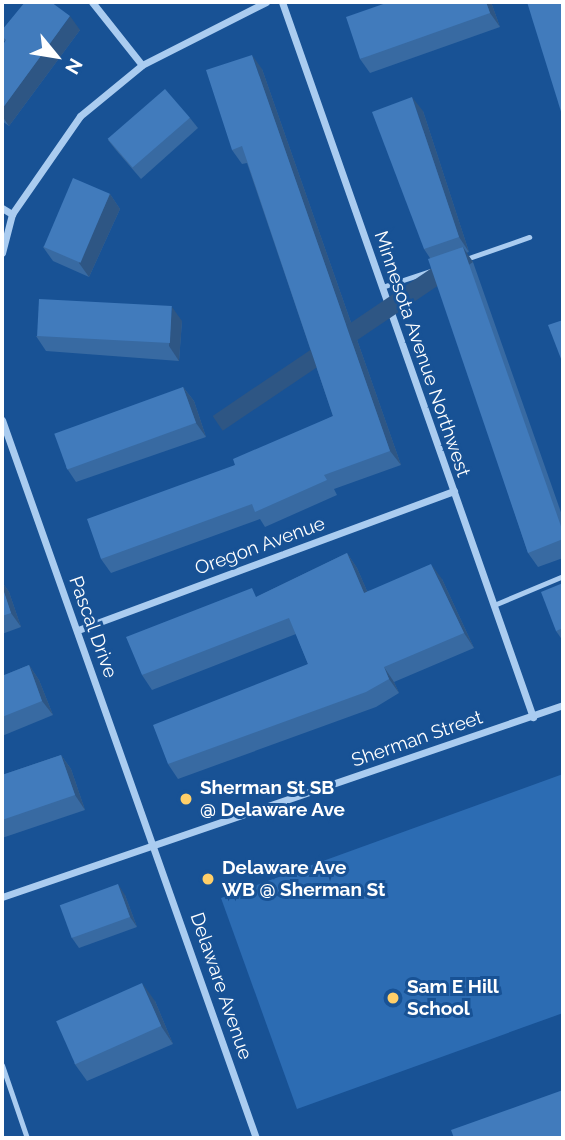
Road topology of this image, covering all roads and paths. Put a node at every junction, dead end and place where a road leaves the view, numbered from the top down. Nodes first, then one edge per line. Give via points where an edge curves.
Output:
1 (92, 2) edge
2 (266, 2) edge
3 (282, 2) edge
4 (142, 65) junction
5 (2, 208) edge
6 (12, 214) junction
7 (529, 237) dead end
8 (2, 253) edge
9 (461, 260) edge
10 (449, 265) edge
11 (382, 287) junction
12 (2, 420) edge
13 (454, 491) junction
14 (563, 576) edge
15 (494, 605) junction
16 (78, 630) junction
17 (563, 705) edge
18 (533, 717) junction
19 (156, 844) junction
20 (2, 897) edge
21 (2, 1065) edge
22 (27, 1138) edge
23 (256, 1138) edge

1 - 4 street
2 - 4 street
3 - 11 street, Minnesota Avenue Northwest
4 - 6 street via 80,116
5 - 6 street
6 - 8 street
7 - 9 lane
10 - 11 lane
11 - 13 street, Minnesota Avenue Northwest
12 - 16 street, Pascal Drive
13 - 15 street, Minnesota Avenue Northwest
13 - 16 street, Oregon Avenue
14 - 15 lane
15 - 18 street, Minnesota Avenue Northwest
16 - 19 street, Pascal Drive
17 - 18 street, Sherman Street
18 - 19 street, Sherman Street
19 - 20 street, Sherman Street
19 - 23 street, Delaware Avenue
21 - 22 lane

